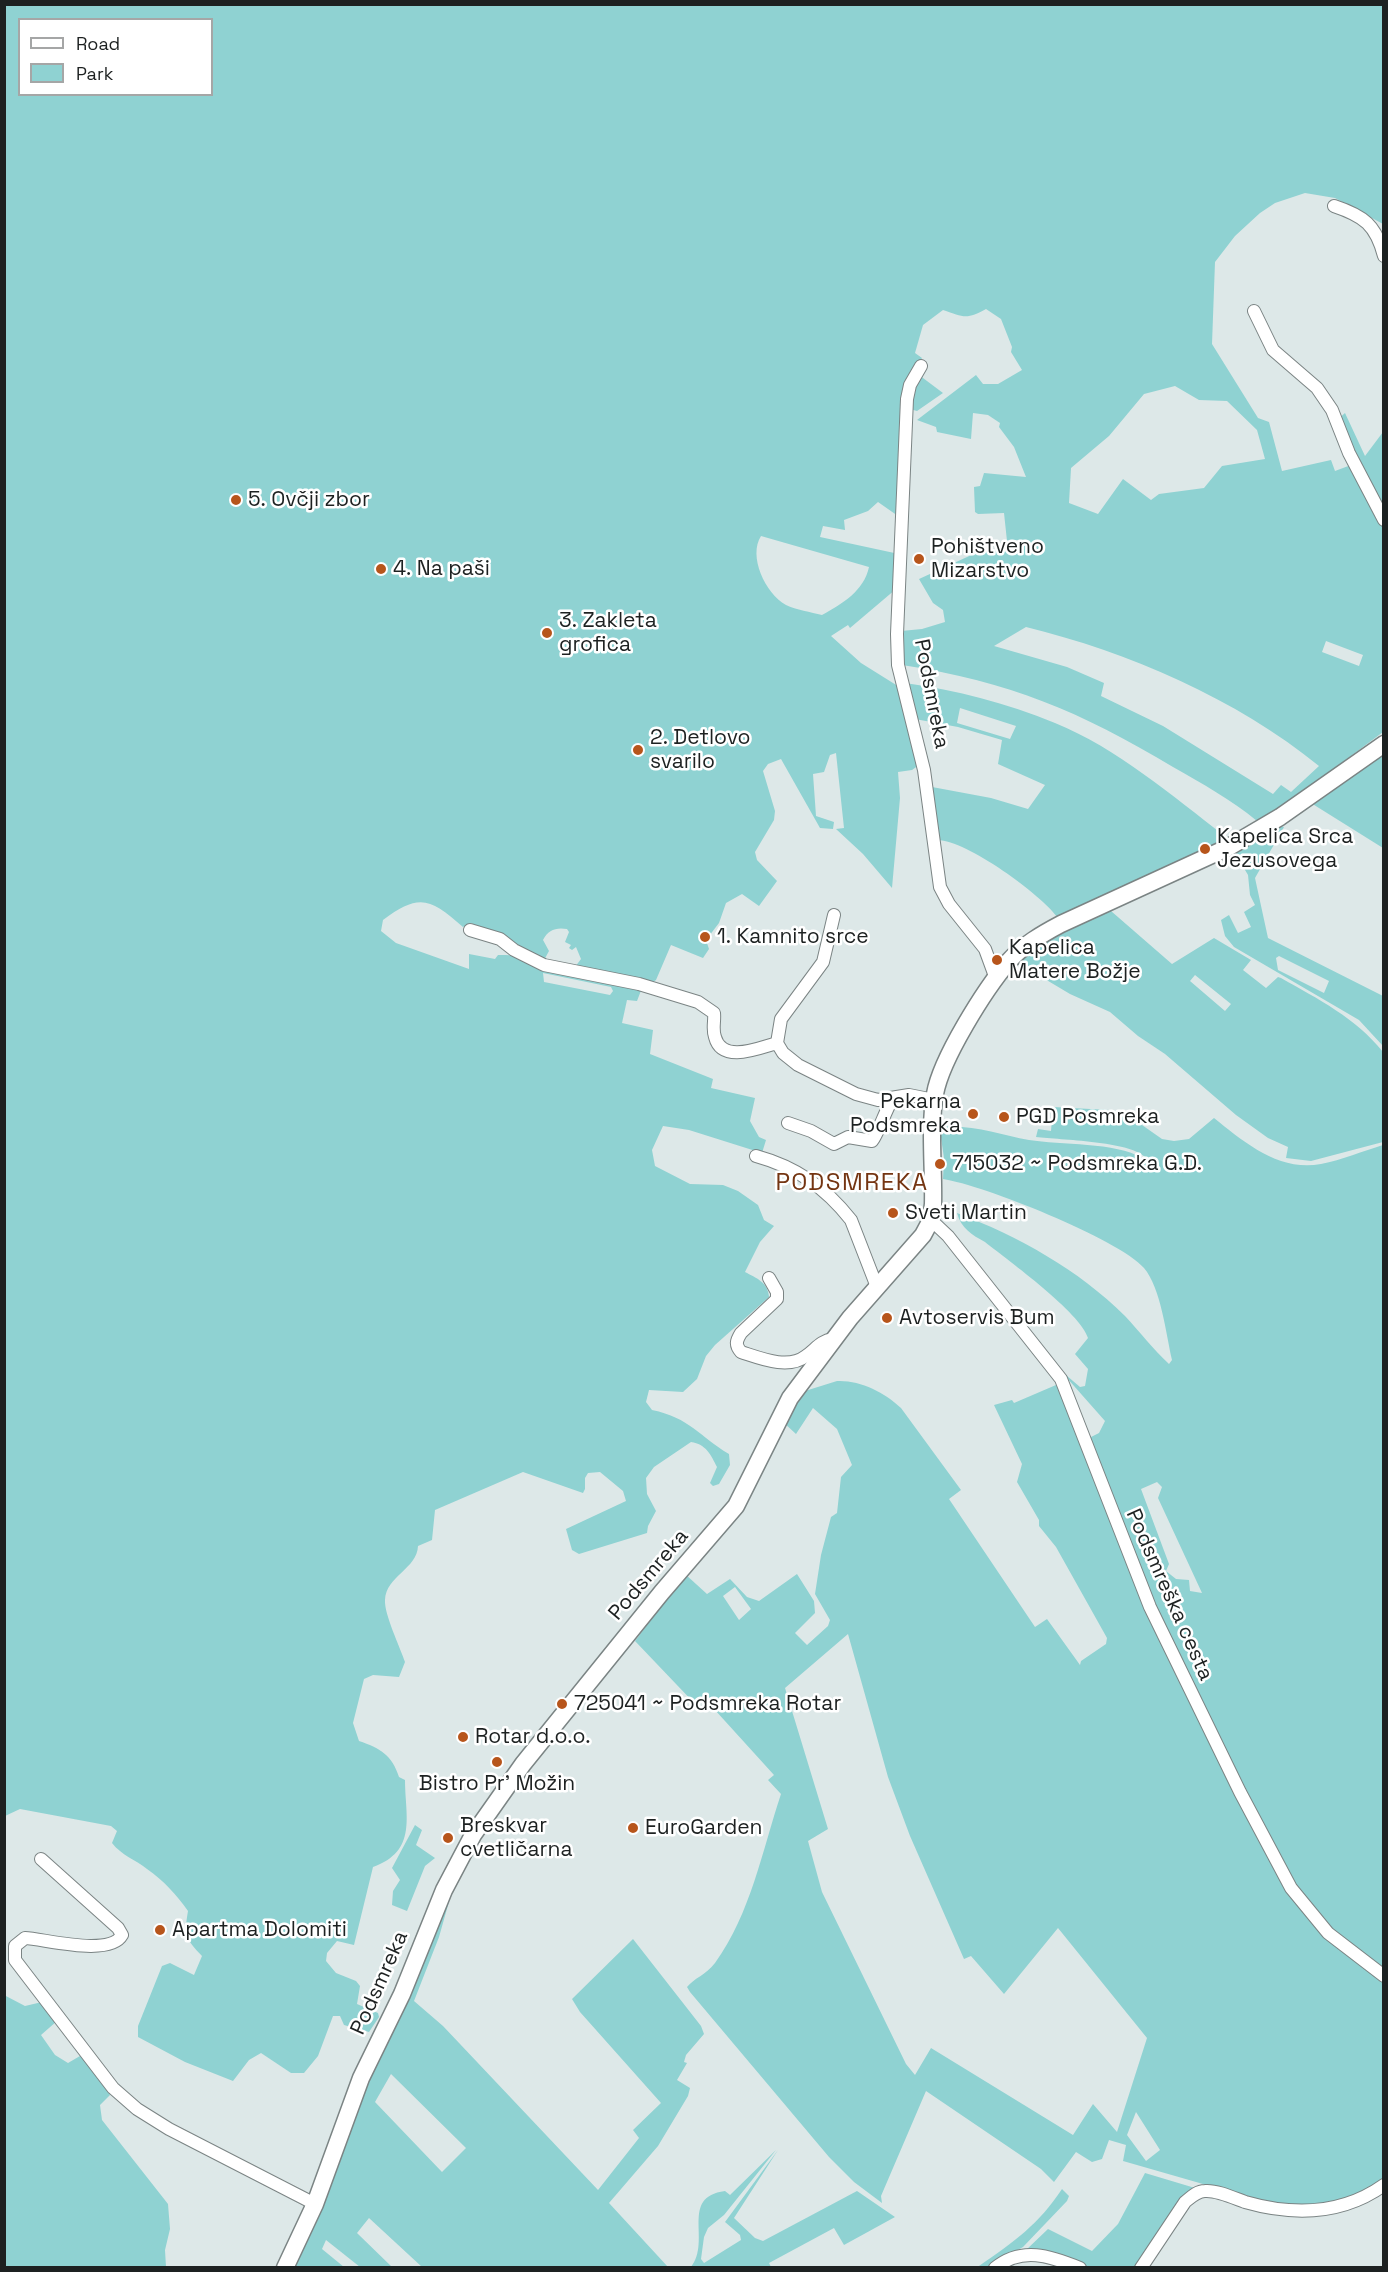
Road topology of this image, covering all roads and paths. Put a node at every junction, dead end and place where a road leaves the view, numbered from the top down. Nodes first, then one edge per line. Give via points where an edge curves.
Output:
1 (1334, 206) dead end
2 (1383, 256) edge
3 (1254, 311) dead end
4 (921, 366) dead end
5 (1383, 520) edge
6 (1383, 744) edge
7 (834, 915) dead end
8 (470, 930) dead end
9 (996, 980) junction
10 (777, 1043) junction
11 (892, 1100) junction
12 (934, 1100) junction
13 (788, 1123) dead end
14 (756, 1156) dead end
15 (931, 1220) junction
16 (769, 1278) dead end
17 (877, 1287) junction
18 (833, 1339) junction
19 (41, 1859) dead end
20 (1383, 1976) edge
21 (1383, 2185) edge
22 (315, 2204) junction
23 (285, 2268) edge
24 (995, 2268) edge
25 (1080, 2268) edge
26 (1142, 2268) edge

1 - 2 street via 1355,213 1367,223 1379,237
3 - 5 street via 1273,350 1317,388 1332,410
4 - 9 street, Podsmreka via 907,399 898,664 924,770 940,887 985,949
6 - 9 street via 1229,848 1036,937 1009,961
7 - 10 street via 823,962 781,1019
8 - 10 street via 500,939 544,965 639,984 698,1002 714,1013 713,1033 723,1050 752,1050
9 - 12 street via 951,1052 937,1082
10 - 11 street via 798,1065 831,1083 878,1100
11 - 12 street via 909,1095
11 - 13 street via 872,1141 849,1137 834,1144
12 - 15 street
14 - 17 street via 784,1163 799,1172 845,1212
15 - 17 street, Podsmreka via 918,1242
15 - 20 street, Podsmreška cesta via 948,1236 1061,1379 1150,1607 1291,1888 1328,1933
16 - 18 street via 777,1299 736,1340 741,1352 792,1362 807,1356 824,1340
17 - 18 street, Podsmreka
18 - 22 street, Podsmreka via 790,1398 736,1506 523,1764 464,1850 361,2078
19 - 22 street via 122,1935 108,1944 78,1946 25,1938 15,1946 15,1959 112,2088 169,2129
21 - 26 street via 1350,2204 1300,2212 1270,2209 1206,2190 1194,2194
22 - 23 street, Podsmreka
24 - 25 street via 1017,2255 1028,2254 1045,2255

